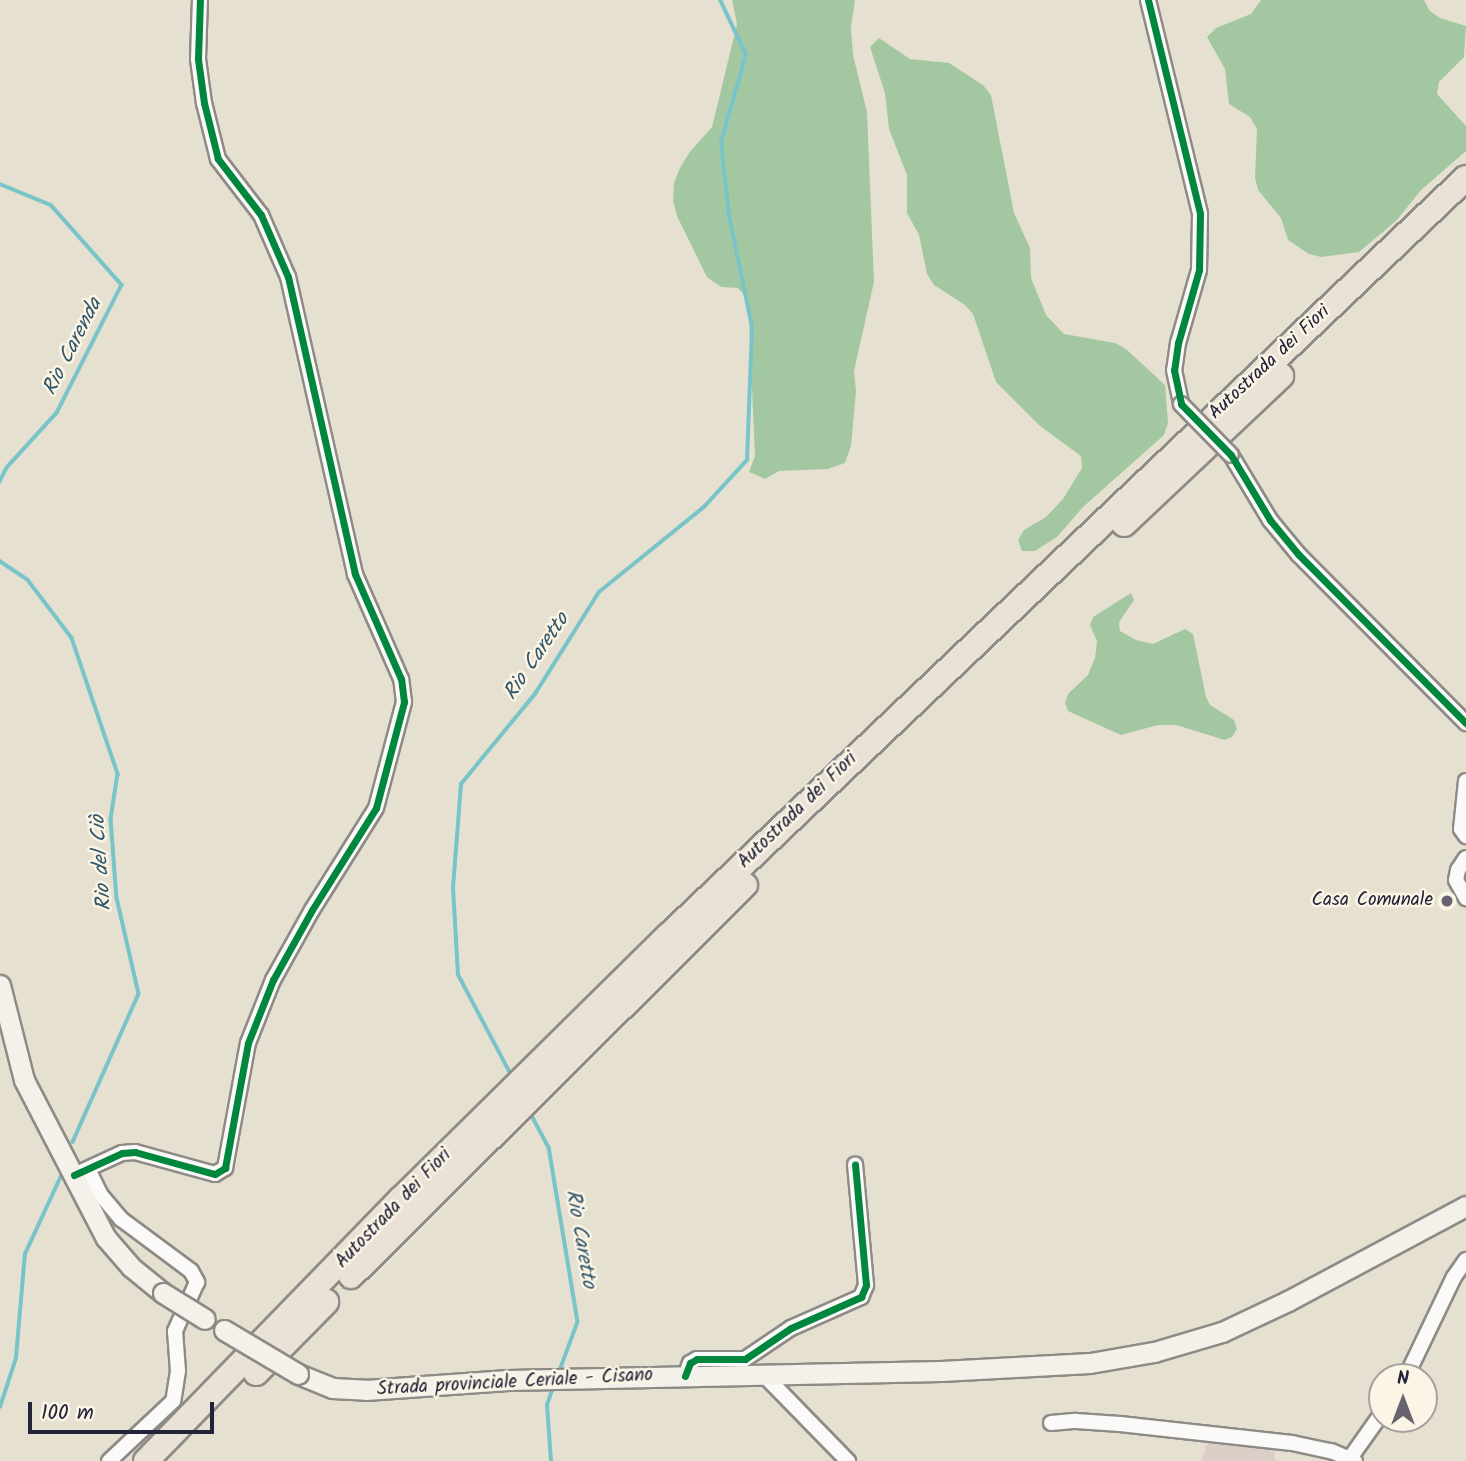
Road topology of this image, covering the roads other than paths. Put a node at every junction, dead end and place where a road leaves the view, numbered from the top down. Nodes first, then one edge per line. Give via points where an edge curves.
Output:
1 (200, 0) edge
2 (1149, 0) edge
3 (1466, 178) edge
4 (1466, 200) edge
5 (1466, 723) edge
6 (1466, 781) edge
7 (1466, 836) edge
8 (1466, 858) edge
9 (1466, 898) edge
10 (0, 985) edge
11 (855, 1165) dead end
12 (81, 1172) junction
13 (1466, 1206) edge
14 (1466, 1260) edge
15 (1413, 1363) edge
16 (764, 1374) junction
17 (685, 1376) junction
18 (1051, 1423) dead end
19 (1369, 1433) edge
20 (1351, 1460) edge
21 (109, 1461) edge
22 (146, 1461) edge
23 (169, 1461) edge
24 (848, 1461) edge

1 - 12 street via 198,59 218,159 261,215 288,277 355,574 401,680 404,702 376,808 312,909 274,980 248,1043 225,1168 215,1174 135,1152 122,1153
2 - 5 street, bridge via 1200,214 1199,270 1174,370 1181,404 1231,455 1270,520 1299,555
3 - 22 highway, Autostrada dei Fiori via 668,935 402,1198
4 - 23 highway, Autostrada dei Fiori via 587,1038
6 - 7 street via 1461,829
8 - 9 street via 1456,880
10 - 12 main road, Strada provinciale Ceriale - Cisano via 24,1080
11 - 17 street via 866,1285 861,1297 791,1328 745,1359 697,1359
12 - 17 main road, Strada provinciale Ceriale - Cisano, bridge via 119,1255 163,1293 299,1374 332,1388
12 - 21 street via 126,1224 191,1271 197,1282 175,1331 178,1371 173,1401
13 - 16 main road, Strada provinciale Ceriale - Cisano via 1222,1332 1154,1352 1090,1363 1003,1368
14 - 15 street
16 - 17 main road, Strada provinciale Ceriale - Cisano
16 - 24 street
18 - 20 street via 1205,1432 1292,1443
19 - 20 street

